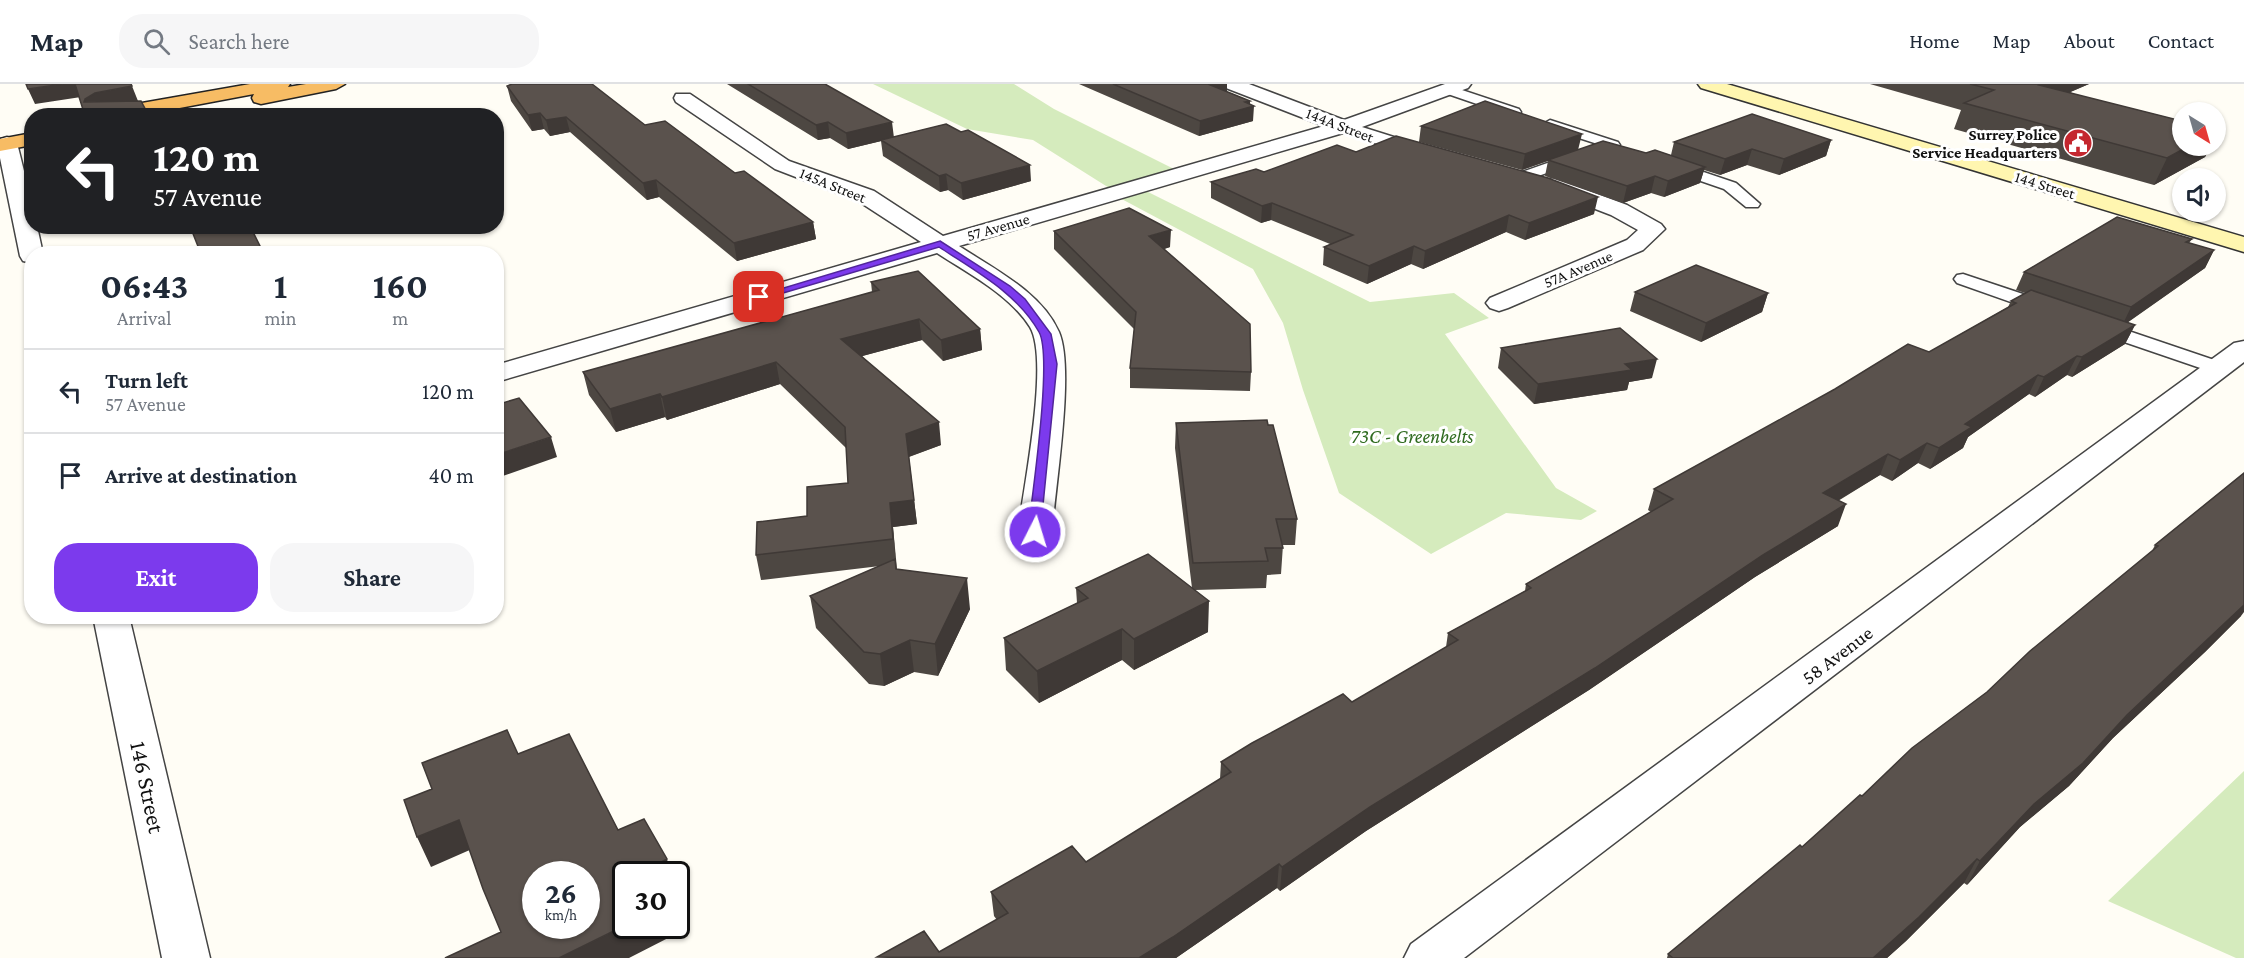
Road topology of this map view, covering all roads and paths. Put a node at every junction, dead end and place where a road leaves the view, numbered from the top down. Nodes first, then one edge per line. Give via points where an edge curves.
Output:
1 (281, 84) edge
2 (336, 84) edge
3 (1232, 84) edge
4 (1707, 84) edge
5 (1455, 86) edge
6 (682, 98) dead end
7 (147, 108) edge
8 (206, 108) edge
9 (1343, 127) junction
10 (24, 131) edge
11 (24, 139) edge
12 (2, 140) edge
13 (1447, 158) edge
14 (1655, 160) edge
15 (1515, 174) joint
16 (1752, 204) dead end
17 (24, 225) edge
18 (940, 244) junction
19 (2244, 245) edge
20 (1963, 279) dead end
21 (1498, 303) dead end
22 (2061, 313) edge
23 (2082, 321) edge
24 (2231, 358) edge
25 (504, 372) edge
26 (1035, 532) dead end
27 (113, 624) edge
28 (186, 958) edge
29 (1428, 958) edge

1 - 7 highway
2 - 8 highway
3 - 9 street, 144A Street
4 - 19 main road, 144 Street
5 - 9 street, 57 Avenue
5 - 15 lane via 1531,118 1618,147
6 - 18 street, 145A Street via 782,165 866,196
9 - 13 street, 144A Street
9 - 18 street, 57 Avenue
10 - 12 highway
11 - 12 highway
12 - 17 street
14 - 16 lane via 1730,186
15 - 21 street, 57A Avenue via 1619,210 1653,229 1635,245
18 - 25 street, 57 Avenue
18 - 26 street, 145A Street via 1022,301 1046,334 1051,364
20 - 22 lane
23 - 24 lane
24 - 29 street, 58 Avenue
27 - 28 street, 146 Street

